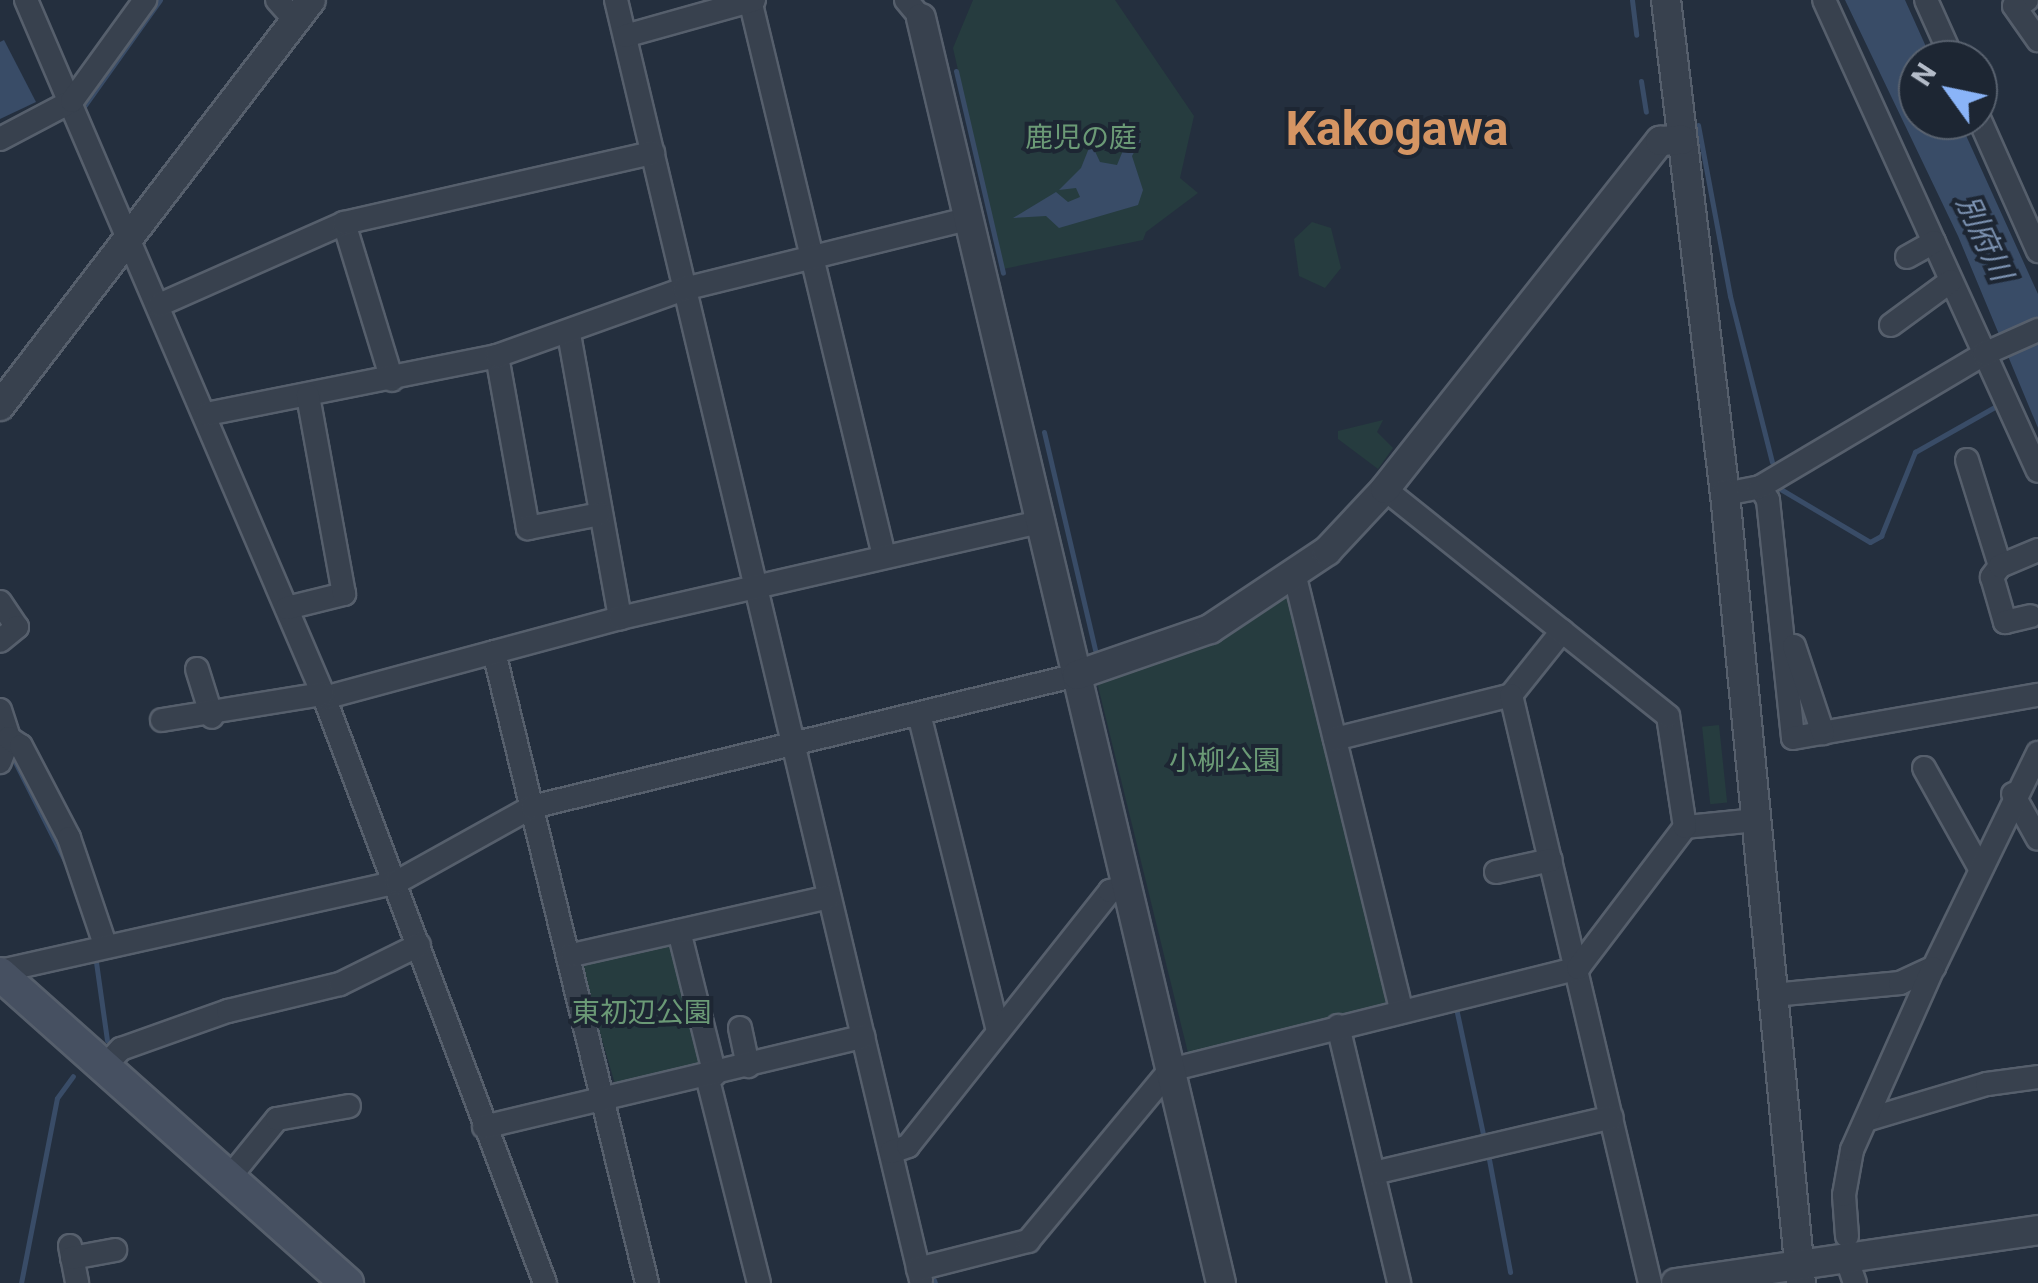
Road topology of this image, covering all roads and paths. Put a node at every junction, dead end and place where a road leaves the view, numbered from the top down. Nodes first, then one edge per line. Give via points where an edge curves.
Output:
1 (26, 0) edge
2 (145, 0) edge
3 (616, 0) edge
4 (1666, 0) edge
5 (1824, 0) edge
6 (1926, 0) edge
7 (2027, 0) edge
8 (752, 2) edge
9 (916, 6) edge
10 (295, 7) edge
11 (625, 36) junction
12 (1944, 40) edge
13 (2038, 40) edge
14 (72, 101) junction
15 (0, 139) edge
16 (1682, 140) junction
17 (1989, 140) edge
18 (653, 153) junction
19 (967, 219) junction
20 (344, 223) junction
21 (129, 238) junction
22 (1934, 242) junction
23 (2038, 251) edge
24 (1907, 256) dead end
25 (814, 258) junction
26 (1951, 280) junction
27 (684, 288) junction
28 (159, 305) junction
29 (1891, 325) dead end
30 (2038, 330) edge
31 (569, 334) junction
32 (1984, 354) junction
33 (497, 356) junction
34 (392, 380) junction
35 (308, 396) junction
36 (0, 406) edge
37 (206, 414) junction
38 (2038, 471) edge
39 (1967, 472) dead end
40 (1760, 487) junction
41 (1385, 489) junction
42 (1725, 494) junction
43 (600, 514) junction
44 (1043, 521) junction
45 (2038, 550) edge
46 (884, 556) junction
47 (2000, 566) junction
48 (1295, 577) junction
49 (757, 586) junction
50 (0, 602) edge
51 (287, 608) junction
52 (2030, 616) dead end
53 (620, 618) junction
54 (1562, 631) junction
55 (0, 641) edge
56 (494, 652) junction
57 (197, 669) dead end
58 (1076, 675) junction
59 (1512, 695) junction
60 (2038, 695) edge
61 (324, 696) junction
62 (0, 710) edge
63 (919, 714) junction
64 (212, 717) junction
65 (162, 720) dead end
66 (1335, 739) junction
67 (793, 740) junction
68 (4, 753) edge
69 (2038, 754) edge
70 (1924, 768) dead end
71 (2014, 794) junction
72 (532, 807) junction
73 (1756, 820) junction
74 (1686, 826) junction
75 (2038, 839) edge
76 (1552, 860) junction
77 (1979, 867) junction
78 (1496, 872) dead end
79 (397, 882) junction
80 (1126, 887) junction
81 (829, 898) junction
82 (678, 931) junction
83 (420, 945) junction
84 (106, 947) junction
85 (572, 955) junction
86 (1934, 967) junction
87 (1578, 968) junction
88 (0, 973) edge
89 (1773, 995) junction
90 (1401, 1010) junction
91 (1338, 1026) junction
92 (740, 1028) dead end
93 (998, 1031) junction
94 (863, 1037) junction
95 (748, 1066) junction
96 (104, 1067) junction
97 (1170, 1070) junction
98 (711, 1076) junction
99 (2038, 1077) edge
100 (600, 1100) junction
101 (340, 1112) dead end
102 (1612, 1117) junction
103 (1866, 1120) junction
104 (484, 1127) junction
105 (891, 1152) junction
106 (1374, 1173) junction
107 (229, 1178) junction
108 (2038, 1230) edge
109 (115, 1250) dead end
110 (1850, 1259) edge
111 (1800, 1274) edge
112 (920, 1276) edge
113 (77, 1283) edge
114 (347, 1283) edge
115 (544, 1283) edge
116 (647, 1283) edge
117 (759, 1283) edge
118 (1221, 1283) edge
119 (1399, 1283) edge
120 (1650, 1283) edge
121 (1676, 1283) edge

1 - 14 street
2 - 14 street
3 - 11 street
4 - 16 street
5 - 22 street
6 - 12 street
7 - 13 street via 2014,6
8 - 11 street
8 - 25 street
9 - 19 street
10 - 21 street
11 - 18 street
14 - 15 street
14 - 21 street
16 - 41 street via 1660,141
16 - 42 street
17 - 23 street
18 - 20 street
18 - 27 street
19 - 25 street
19 - 44 street
20 - 28 street
20 - 34 street
21 - 28 street
21 - 36 street
22 - 24 street
22 - 26 street
25 - 27 street
25 - 46 street
26 - 29 street
26 - 32 street
27 - 31 street
27 - 49 street
28 - 37 street
30 - 32 street
31 - 33 street
31 - 43 street
32 - 38 street
32 - 40 street
33 - 34 street
33 - 43 street via 528,528
34 - 35 street
35 - 37 street
35 - 51 street via 344,594
37 - 51 street
39 - 47 street
40 - 42 street
40 - 60 street via 1768,500 1794,738
41 - 48 street
41 - 54 street
42 - 73 street
43 - 53 street
44 - 46 street
44 - 58 street
45 - 47 street
46 - 49 street
47 - 52 street via 1992,577 1994,613 2005,622
48 - 58 street via 1192,638
48 - 66 street
49 - 53 street
49 - 67 street
50 - 55 street via 17,627
51 - 61 street
53 - 56 street
54 - 59 street
54 - 74 street via 1668,716
56 - 61 street
56 - 72 street
57 - 64 street
58 - 63 street
58 - 80 street
59 - 66 street
59 - 76 street
61 - 64 street
61 - 79 street
62 - 68 street
63 - 67 street
63 - 93 street
64 - 65 street
66 - 90 street
67 - 72 street
67 - 81 street
68 - 84 street via 21,746 69,838
69 - 71 street
70 - 77 street
71 - 75 street
71 - 77 street
72 - 79 street
72 - 85 street
73 - 74 street
73 - 89 street
74 - 87 street
76 - 78 street
76 - 87 street
77 - 86 street
79 - 83 street
79 - 84 street
80 - 93 street via 1110,892
80 - 97 street
81 - 82 street
81 - 94 street
82 - 85 street
82 - 98 street
83 - 96 street via 340,984 228,1011 121,1049
83 - 104 street
84 - 88 street
85 - 100 street
86 - 89 street via 1900,983
86 - 103 street
87 - 90 street
87 - 102 street
88 - 96 main road
89 - 111 street
90 - 91 street
91 - 97 street
91 - 106 street
92 - 95 street
93 - 105 street via 908,1146
94 - 95 street
94 - 105 street
95 - 98 street
96 - 107 main road
97 - 112 street via 1028,1241
97 - 118 street
98 - 100 street
98 - 117 street
99 - 103 street via 1974,1084
100 - 104 street
100 - 116 street
101 - 107 street via 277,1120
102 - 106 street
102 - 120 street
103 - 110 street via 1844,1194
104 - 115 street
105 - 112 street
106 - 119 street
107 - 114 main road
108 - 110 street
109 - 113 street via 71,1252
110 - 111 street
111 - 121 street

